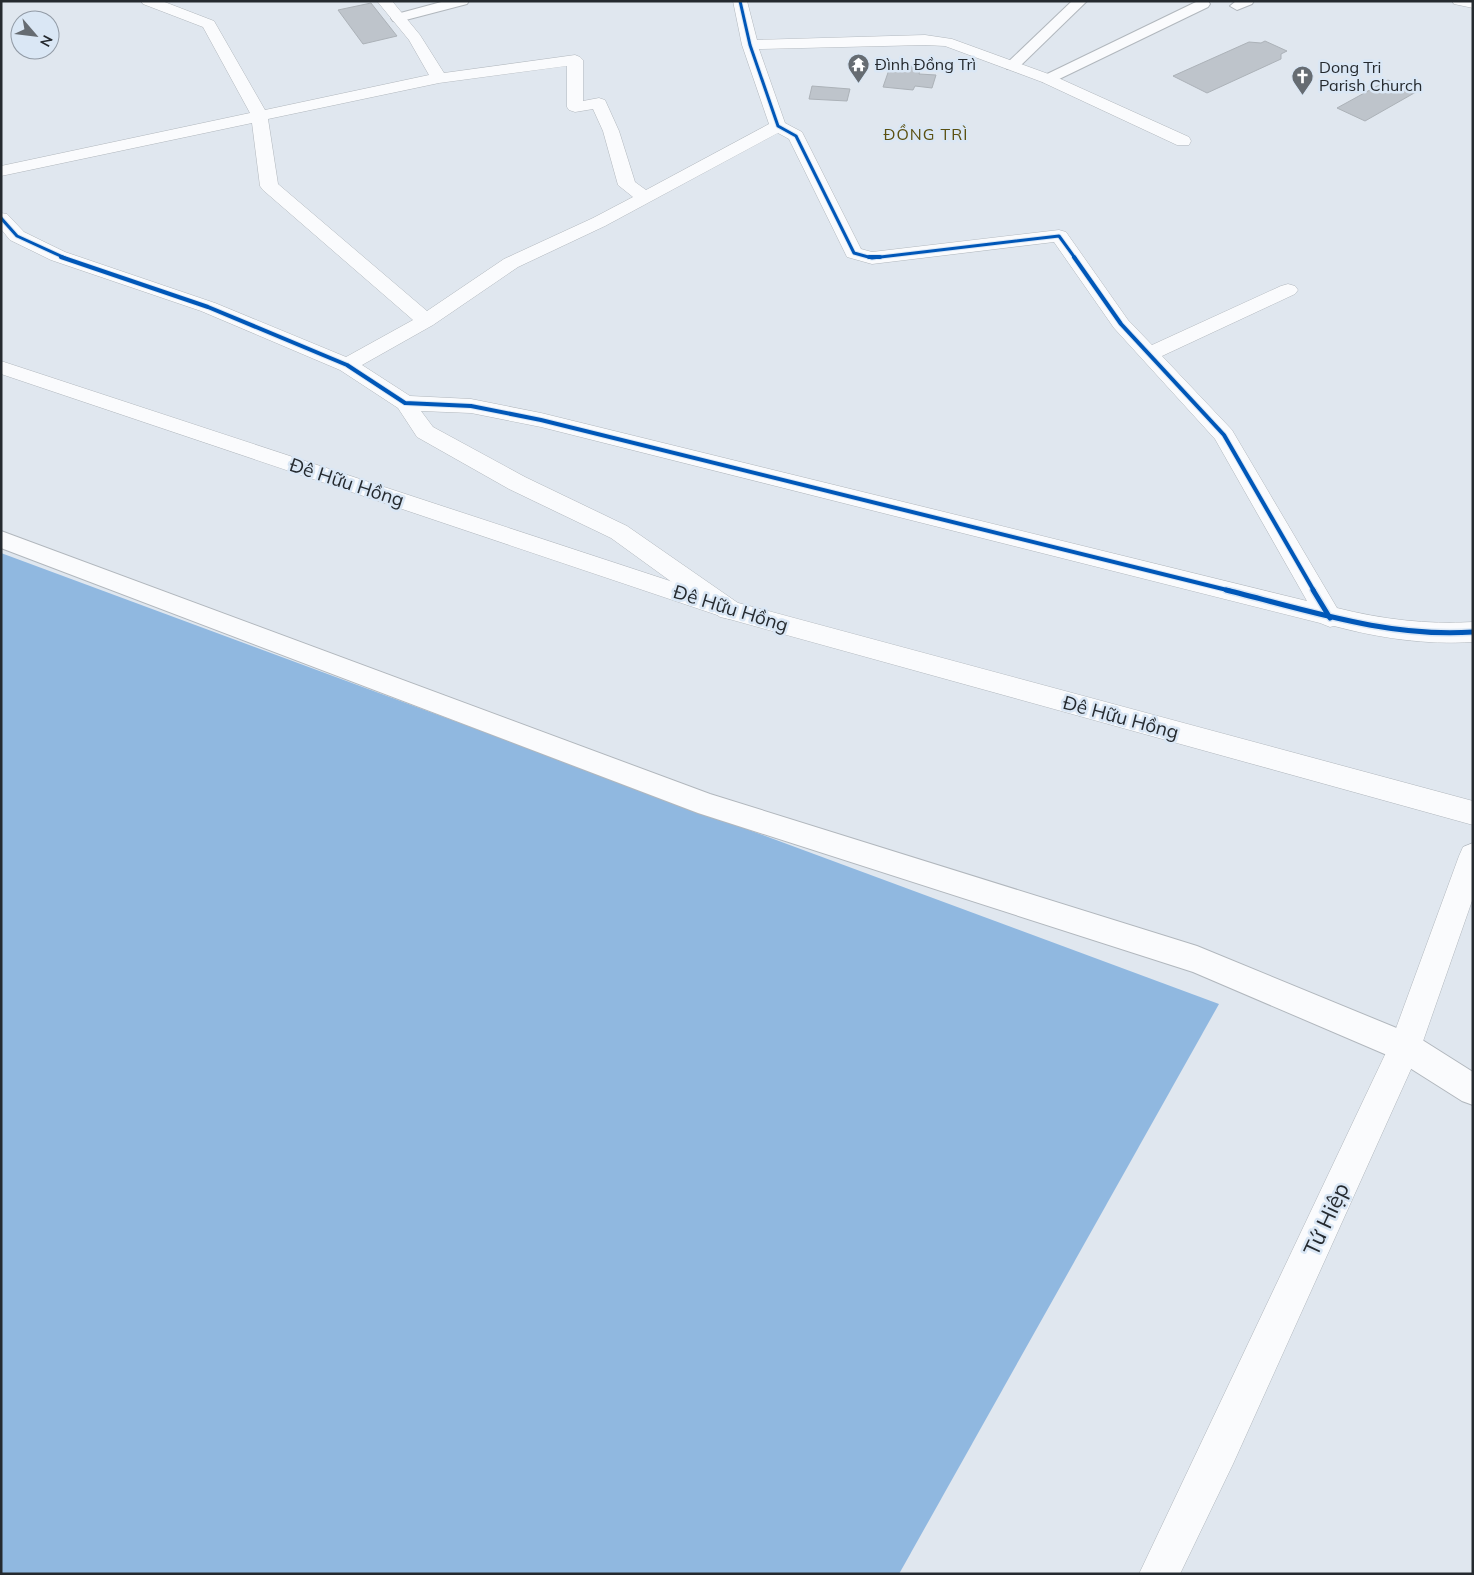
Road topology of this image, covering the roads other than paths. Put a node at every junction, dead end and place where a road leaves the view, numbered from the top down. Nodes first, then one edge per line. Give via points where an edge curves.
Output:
1 (148, 1) edge
2 (384, 1) edge
3 (462, 1) edge
4 (740, 1) edge
5 (1459, 1) edge
6 (1077, 2) edge
7 (1203, 4) dead end
8 (1473, 4) edge
9 (398, 18) junction
10 (750, 45) junction
11 (1012, 66) junction
12 (439, 78) junction
13 (1048, 79) junction
14 (259, 115) junction
15 (778, 126) junction
16 (1183, 141) dead end
17 (2, 168) edge
18 (645, 197) junction
19 (1, 218) edge
20 (1288, 290) dead end
21 (426, 321) junction
22 (1150, 354) junction
23 (347, 365) junction
24 (1, 366) edge
25 (405, 402) junction
26 (1, 539) edge
27 (729, 610) junction
28 (1330, 618) junction
29 (1473, 632) edge
30 (1473, 813) edge
31 (1473, 856) edge
32 (1405, 1047) junction
33 (1473, 1090) edge
34 (1158, 1574) edge

1 - 14 street via 209,24
2 - 9 street
3 - 9 lane
4 - 10 street
5 - 8 street
6 - 11 lane
7 - 13 lane
9 - 12 street via 415,38
10 - 11 street via 925,40 947,42
10 - 15 street
11 - 13 street
12 - 14 street
12 - 18 street via 575,60 575,106 599,102 627,185
13 - 16 street
14 - 17 street
14 - 21 street via 268,186
15 - 18 street
15 - 22 street via 796,136 854,254 872,258 1059,236 1122,324
18 - 21 street via 512,263
19 - 23 street via 17,236 58,256 208,307
20 - 22 street
21 - 23 street
22 - 28 street via 1224,435
23 - 25 street
24 - 27 street, Đê Hữu Hồng
25 - 27 street via 426,432 517,483 619,532
25 - 28 street via 470,406 541,420
26 - 32 lane via 707,805 1197,960
27 - 30 street, Đê Hữu Hồng
28 - 29 street via 1443,634
31 - 32 street, Tứ Hiệp
32 - 33 lane
32 - 34 street, Tứ Hiệp via 1219,1450

